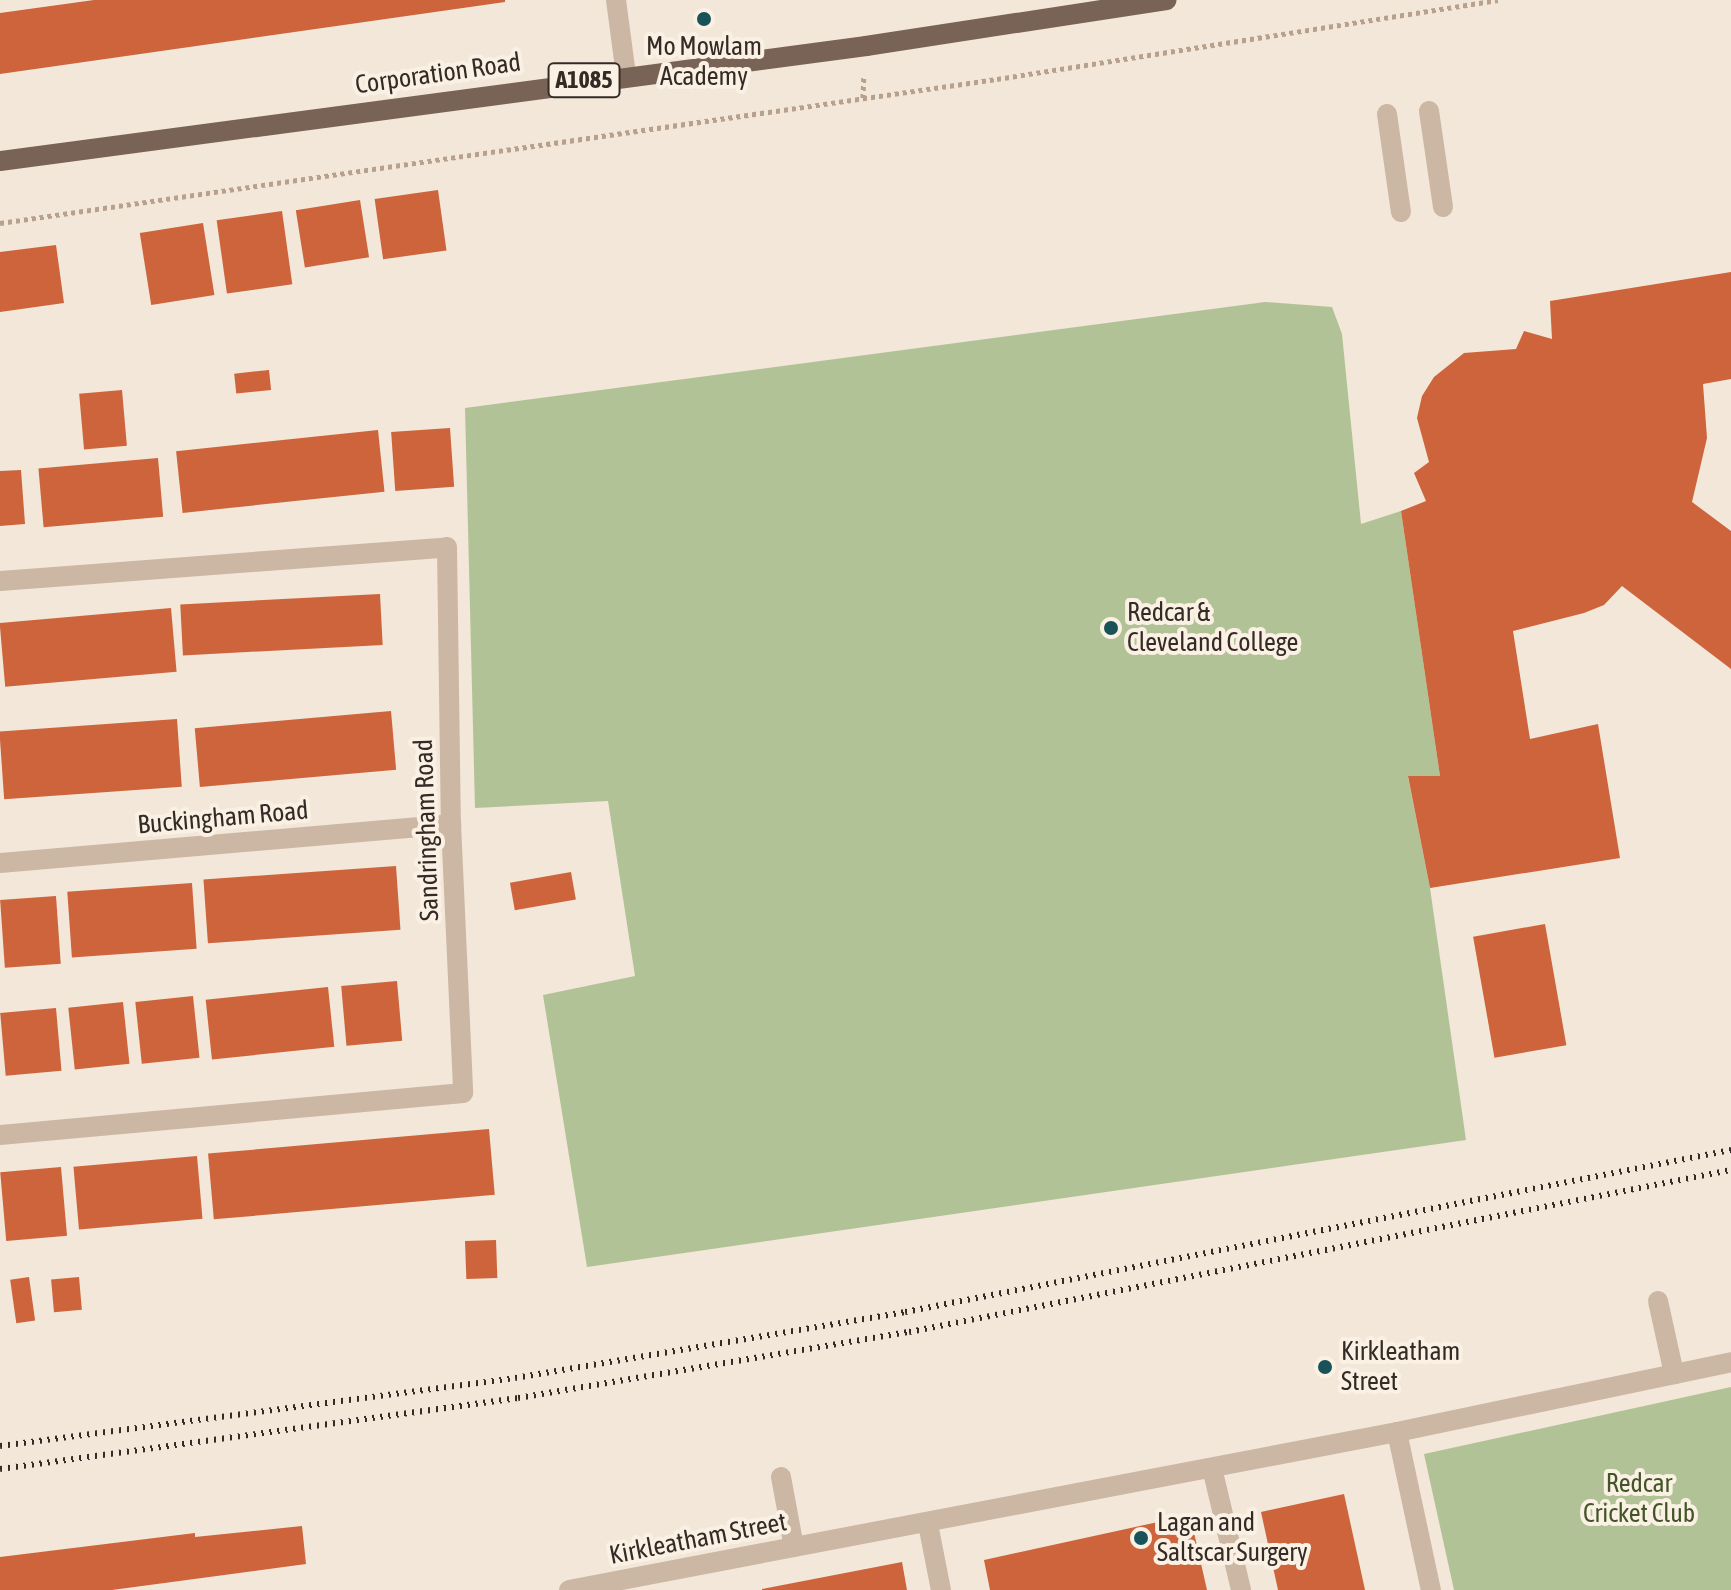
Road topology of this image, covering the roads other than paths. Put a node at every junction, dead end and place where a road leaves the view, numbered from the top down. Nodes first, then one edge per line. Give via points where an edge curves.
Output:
1 (616, 0) edge
2 (1162, 0) edge
3 (626, 75) junction
4 (1429, 111) dead end
5 (1387, 114) dead end
6 (0, 161) edge
7 (1443, 207) dead end
8 (1401, 212) dead end
9 (0, 581) edge
10 (451, 824) junction
11 (0, 863) edge
12 (0, 1135) edge
13 (1658, 1301) dead end
14 (1731, 1362) edge
15 (1674, 1374) junction
16 (1397, 1432) junction
17 (1212, 1468) junction
18 (781, 1477) dead end
19 (928, 1524) junction
20 (794, 1547) junction
21 (569, 1590) edge
22 (941, 1590) edge
23 (1241, 1590) edge
24 (1431, 1590) edge

1 - 3 street
2 - 3 main road, Corporation Road / A1085 via 866,46
3 - 6 main road, Corporation Road / A1085
4 - 7 street
5 - 8 street
9 - 10 street, Sandringham Road via 447,547
10 - 11 street, Buckingham Road
10 - 12 street, Sandringham Road via 463,1093
13 - 15 street
14 - 15 street, Kirkleatham Street
15 - 16 street, Kirkleatham Street
16 - 17 street, Kirkleatham Street
16 - 24 street
17 - 19 street, Kirkleatham Street
17 - 23 street
18 - 20 street
19 - 20 street, Kirkleatham Street
19 - 22 street
20 - 21 street, Kirkleatham Street

